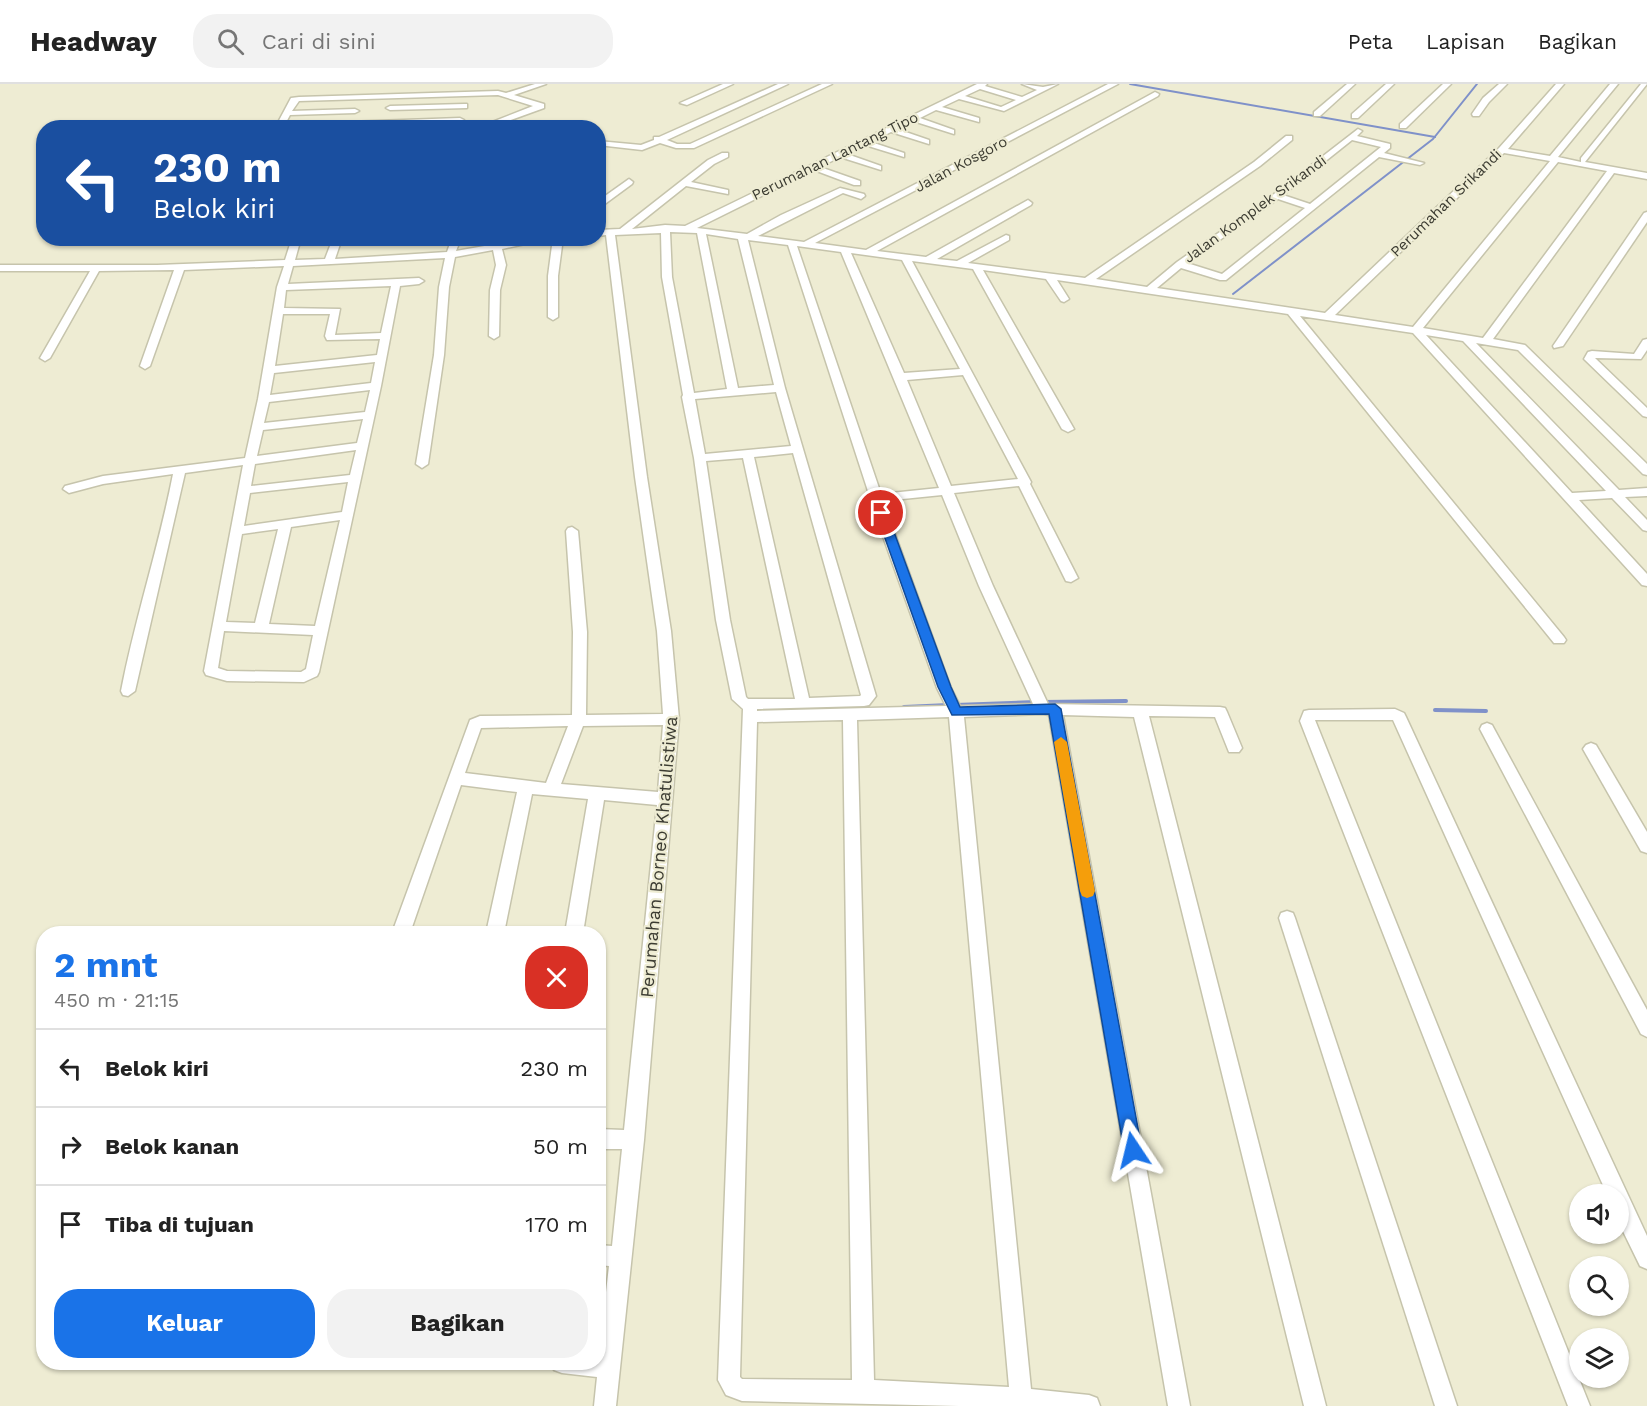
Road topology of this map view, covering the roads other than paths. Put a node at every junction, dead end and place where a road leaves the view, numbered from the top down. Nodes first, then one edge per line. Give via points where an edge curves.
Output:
1 (542, 84) edge
2 (729, 84) edge
3 (784, 84) edge
4 (828, 84) edge
5 (1026, 84) edge
6 (1054, 84) edge
7 (1114, 84) edge
8 (1351, 84) edge
9 (1390, 84) edge
10 (1447, 84) edge
11 (1503, 84) edge
12 (1560, 84) edge
13 (1614, 84) edge
14 (1645, 84) edge
15 (981, 85) edge
16 (406, 87) dead end
17 (1043, 89) junction
18 (395, 93) junction
19 (469, 93) junction
20 (809, 93) junction
21 (1155, 94) dead end
22 (508, 95) junction
23 (957, 96) junction
24 (361, 97) junction
25 (1023, 100) junction
26 (684, 103) dead end
27 (464, 106) junction
28 (934, 107) junction
29 (390, 108) junction
30 (355, 111) junction
31 (326, 112) junction
32 (287, 113) junction
33 (1317, 114) dead end
34 (1476, 114) dead end
35 (1355, 116) dead end
36 (912, 118) junction
37 (283, 120) edge
38 (321, 120) edge
39 (351, 120) edge
40 (386, 120) edge
41 (460, 120) edge
42 (502, 120) edge
43 (976, 120) dead end
44 (694, 122) junction
45 (1403, 126) dead end
46 (1360, 128) dead end
47 (889, 129) junction
48 (724, 131) junction
49 (951, 132) dead end
50 (1352, 137) junction
51 (1289, 138) dead end
52 (657, 140) junction
53 (864, 142) junction
54 (926, 142) dead end
55 (606, 147) edge
56 (1503, 150) junction
57 (840, 154) junction
58 (1378, 154) junction
59 (725, 155) dead end
60 (901, 155) dead end
61 (1555, 158) junction
62 (1584, 160) dead end
63 (1420, 163) dead end
64 (813, 167) junction
65 (878, 168) dead end
66 (1612, 170) junction
67 (1647, 176) edge
68 (629, 182) dead end
69 (684, 183) junction
70 (846, 188) dead end
71 (725, 192) dead end
72 (861, 196) dead end
73 (1277, 196) junction
74 (606, 200) edge
75 (1028, 203) dead end
76 (1312, 207) junction
77 (1647, 215) edge
78 (665, 228) junction
79 (686, 229) junction
80 (622, 231) junction
81 (700, 231) junction
82 (606, 232) edge
83 (746, 236) junction
84 (1006, 238) dead end
85 (791, 242) junction
86 (808, 243) junction
87 (606, 245) edge
88 (294, 246) edge
89 (335, 246) edge
90 (453, 246) edge
91 (488, 246) edge
92 (502, 246) edge
93 (557, 246) edge
94 (845, 250) junction
95 (867, 253) junction
96 (448, 255) junction
97 (906, 258) junction
98 (329, 261) junction
99 (926, 261) junction
100 (289, 263) junction
101 (958, 264) junction
102 (1180, 264) junction
103 (976, 266) junction
104 (180, 267) junction
105 (0, 268) edge
106 (96, 268) junction
107 (1050, 277) junction
108 (419, 281) dead end
109 (1087, 281) junction
110 (396, 283) junction
111 (282, 287) junction
112 (1149, 290) junction
113 (1064, 299) dead end
114 (1290, 310) junction
115 (278, 311) junction
116 (1327, 316) junction
117 (553, 317) dead end
118 (1416, 330) junction
119 (386, 336) junction
120 (494, 336) dead end
121 (1466, 338) junction
122 (1486, 341) junction
123 (1647, 342) edge
124 (1558, 346) dead end
125 (45, 358) dead end
126 (381, 358) junction
127 (145, 366) dead end
128 (269, 370) junction
129 (966, 372) junction
130 (900, 377) junction
131 (375, 387) junction
132 (780, 388) junction
133 (733, 392) junction
134 (687, 398) junction
135 (264, 399) junction
136 (1647, 414) edge
137 (369, 415) junction
138 (258, 427) junction
139 (1068, 429) dead end
140 (362, 446) junction
141 (799, 448) junction
142 (748, 454) junction
143 (700, 459) junction
144 (250, 461) junction
145 (422, 464) dead end
146 (180, 470) junction
147 (1647, 471) edge
148 (356, 478) junction
149 (1023, 483) junction
150 (69, 489) dead end
151 (246, 490) junction
152 (948, 491) junction
153 (1647, 492) edge
154 (1616, 494) junction
155 (1569, 497) junction
156 (877, 498) junction
157 (345, 516) junction
158 (285, 524) junction
159 (1647, 527) edge
160 (237, 531) junction
161 (572, 531) dead end
162 (1071, 578) dead end
163 (1647, 582) edge
164 (218, 626) junction
165 (261, 628) junction
166 (321, 631) junction
167 (1559, 640) dead end
168 (128, 691) dead end
169 (803, 704) junction
170 (1044, 706) junction
171 (955, 708) junction
172 (750, 711) junction
173 (1138, 712) junction
174 (672, 713) junction
175 (850, 715) junction
176 (579, 716) junction
177 (1487, 729) dead end
178 (1234, 748) dead end
179 (1591, 749) dead end
180 (457, 778) junction
181 (526, 787) junction
182 (552, 788) junction
183 (597, 794) junction
184 (664, 799) junction
185 (1647, 846) edge
186 (1287, 918) dead end
187 (403, 926) edge
188 (496, 926) edge
189 (575, 926) edge
190 (1647, 1028) edge
191 (606, 1139) edge
192 (634, 1140) junction
193 (1613, 1184) edge
194 (1629, 1220) edge
195 (606, 1256) edge
196 (620, 1257) junction
197 (1647, 1259) edge
198 (608, 1367) joint
199 (863, 1390) junction
200 (1021, 1397) junction
201 (604, 1406) edge
202 (1089, 1406) edge
203 (1179, 1406) edge
204 (1315, 1406) edge
205 (1446, 1406) edge
206 (1579, 1406) edge

1 - 22 street
2 - 26 street
3 - 20 street
3 - 44 street
4 - 20 street
5 - 17 street
6 - 17 street
7 - 86 street, Jalan Kosgoro
8 - 33 street
9 - 35 street
10 - 45 street
11 - 34 street
12 - 56 street, Perumahan Srikandi
13 - 61 street
14 - 62 street
15 - 23 street, Perumahan Lantang Tipo
15 - 25 street
16 - 18 street
17 - 25 street
18 - 19 street
18 - 24 street
18 - 29 street
19 - 22 street
19 - 27 street
20 - 48 street
21 - 95 street
22 - 42 street via 541,106
23 - 25 street via 1001,109
23 - 28 street, Perumahan Lantang Tipo
24 - 30 street
24 - 32 street via 296,99
27 - 29 street
27 - 41 street
28 - 36 street, Perumahan Lantang Tipo
28 - 43 street
29 - 40 street
30 - 31 street
30 - 39 street
31 - 32 street
31 - 38 street
32 - 37 street
36 - 47 street, Perumahan Lantang Tipo
36 - 49 street
44 - 48 street
44 - 52 street
46 - 50 street, Jalan Komplek Srikandi
47 - 53 street, Perumahan Lantang Tipo
47 - 54 street
48 - 52 street via 686,147
50 - 58 street via 1387,146
50 - 73 street, Jalan Komplek Srikandi
51 - 109 street
52 - 55 street via 640,148
53 - 57 street, Perumahan Lantang Tipo
53 - 60 street
56 - 61 street
56 - 116 street, Perumahan Srikandi
57 - 64 street, Perumahan Lantang Tipo
57 - 65 street
58 - 63 street
58 - 76 street
59 - 69 street
61 - 66 street
61 - 118 street
64 - 70 street via 859,182
64 - 79 street, Perumahan Lantang Tipo
66 - 67 street
66 - 122 street
68 - 74 street
69 - 71 street
69 - 80 street
72 - 83 street via 843,190
73 - 76 street
73 - 102 street, Jalan Komplek Srikandi
75 - 99 street
76 - 102 street via 1223,278
77 - 124 street
78 - 79 street
78 - 80 street
78 - 134 street via 667,277
79 - 81 street
80 - 82 street
81 - 83 street
81 - 133 street
83 - 85 street
83 - 132 street
84 - 101 street
85 - 86 street
85 - 156 street
86 - 94 street
87 - 174 street, Perumahan Borneo Khatulistiwa via 660,598
88 - 100 street
89 - 98 street
90 - 96 street
91 - 96 street
92 - 120 street via 495,290
93 - 117 street
94 - 95 street
94 - 130 street
95 - 97 street
96 - 98 street
96 - 145 street via 437,368
97 - 99 street
97 - 129 street
98 - 100 street
99 - 101 street
100 - 104 street
100 - 111 street
101 - 103 street
102 - 112 street, Jalan Komplek Srikandi
103 - 107 street
103 - 139 street
104 - 106 street
104 - 127 street
105 - 106 street
106 - 125 street
107 - 109 street
107 - 113 street
108 - 110 street
109 - 112 street
110 - 111 street
110 - 119 street
111 - 115 street
112 - 114 street
114 - 116 street
114 - 167 street
115 - 119 street via 336,311 330,336 333,338
115 - 128 street
116 - 118 street
118 - 121 street
118 - 155 street
119 - 126 street
121 - 122 street
121 - 154 street
122 - 147 street via 1524,349
123 - 136 street via 1639,356 1592,354 1588,359
126 - 128 street
126 - 131 street
128 - 135 street
129 - 130 street
129 - 149 street
130 - 152 street
131 - 135 street
131 - 137 street
132 - 133 street
132 - 141 street
133 - 134 street
134 - 143 street
135 - 138 street
137 - 138 street
137 - 140 street
138 - 144 street
140 - 144 street
140 - 148 street
141 - 142 street
141 - 169 street via 869,696 864,701
142 - 143 street
142 - 169 street
143 - 172 street via 723,620 739,699
144 - 146 street
144 - 151 street
146 - 150 street via 103,480
146 - 168 street
148 - 151 street
148 - 157 street
149 - 152 street
149 - 162 street
151 - 160 street
152 - 156 street
152 - 170 street via 987,586
153 - 154 street
154 - 155 street
154 - 159 street
155 - 163 street
156 - 171 street via 922,628
157 - 158 street
157 - 166 street
158 - 160 street
158 - 165 street
160 - 164 street
161 - 176 street via 580,632
164 - 165 street
164 - 166 street via 211,671 227,676 309,675
165 - 166 street
169 - 172 street
170 - 171 street
170 - 173 street
170 - 203 street
171 - 175 street
171 - 200 street
172 - 175 street
172 - 199 street via 729,1380 742,1390
173 - 178 street via 1220,712
173 - 204 street
174 - 176 street
174 - 184 street, Perumahan Borneo Khatulistiwa
175 - 199 street
176 - 180 street via 474,724
176 - 182 street
177 - 190 street
179 - 185 street
180 - 181 street
180 - 187 street
181 - 182 street
181 - 188 street
182 - 183 street
183 - 184 street
183 - 189 street
184 - 192 street, Perumahan Borneo Khatulistiwa
186 - 205 street
191 - 192 street
192 - 196 street, Perumahan Borneo Khatulistiwa
193 - 206 street via 1399,717 1309,715 1307,721
194 - 197 street
195 - 196 street
196 - 198 street, Perumahan Borneo Khatulistiwa
198 - 201 street, Perumahan Borneo Khatulistiwa
199 - 200 street
200 - 202 street

